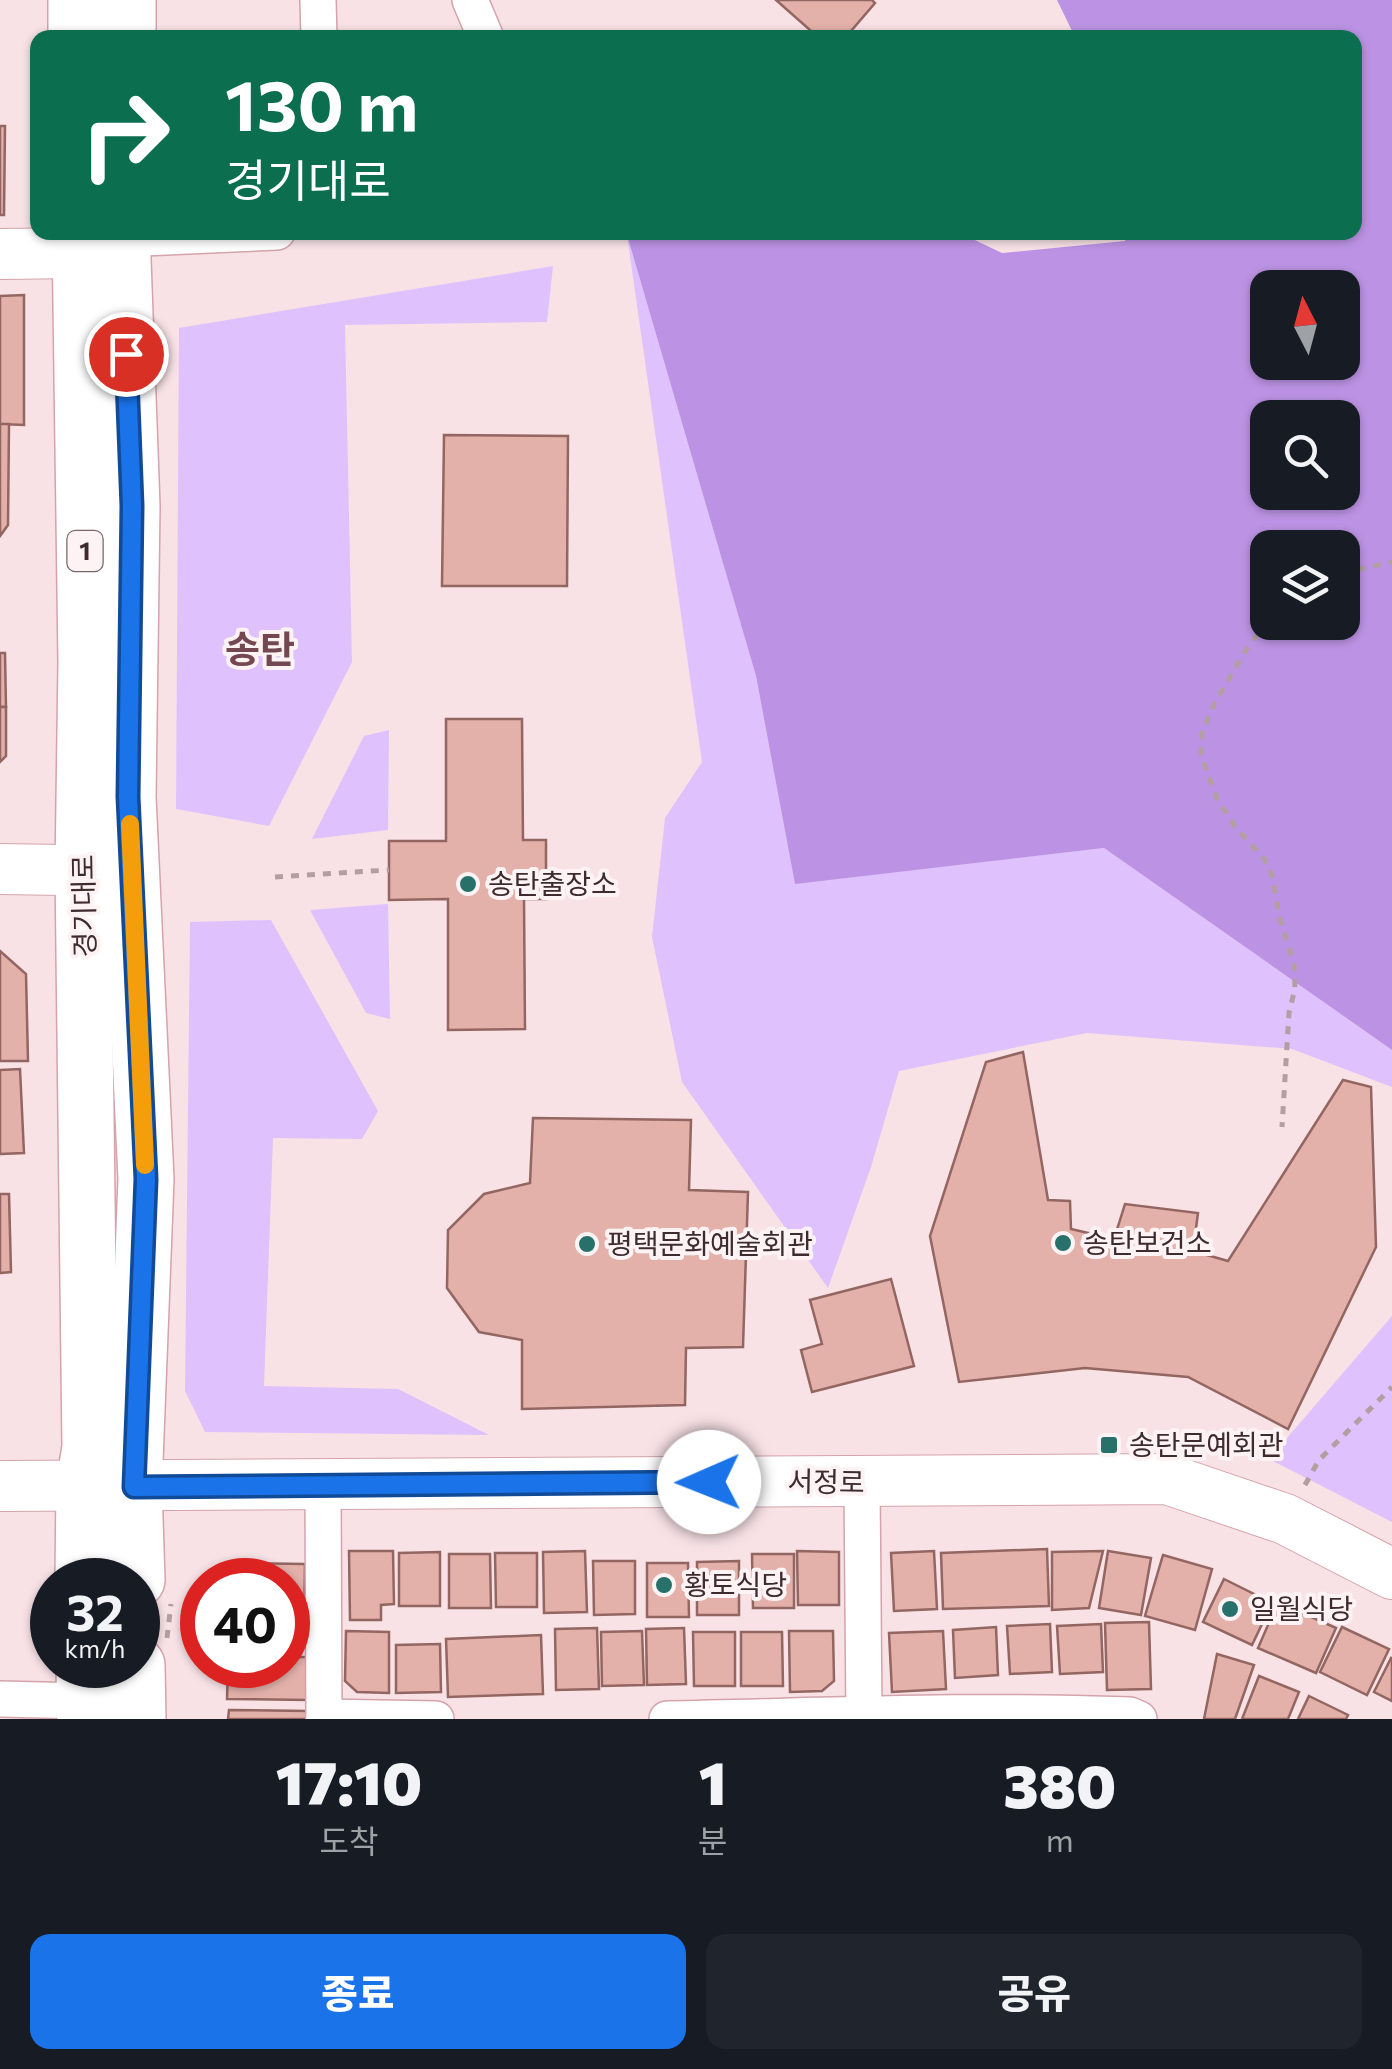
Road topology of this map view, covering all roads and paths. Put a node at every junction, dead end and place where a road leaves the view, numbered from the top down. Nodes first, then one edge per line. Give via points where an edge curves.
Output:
1 (76, 0) edge
2 (128, 0) edge
3 (318, 0) edge
4 (470, 0) edge
5 (76, 30) edge
6 (128, 30) edge
7 (319, 30) edge
8 (483, 30) edge
9 (94, 240) edge
10 (101, 240) edge
11 (0, 254) edge
12 (1392, 562) edge
13 (1360, 569) edge
14 (1253, 640) edge
15 (0, 870) edge
16 (107, 870) junction
17 (389, 870) dead end
18 (276, 878) dead end
19 (1282, 1127) dead end
20 (1392, 1387) edge
21 (862, 1483) junction
22 (0, 1486) edge
23 (109, 1486) junction
24 (322, 1486) junction
25 (1285, 1519) junction
26 (90, 1558) edge
27 (130, 1558) edge
28 (1392, 1574) edge
29 (138, 1688) edge
30 (85, 1695) edge
31 (0, 1699) edge
32 (864, 1716) edge
33 (1062, 1716) edge
34 (324, 1718) edge
35 (138, 1719) edge
36 (436, 1719) edge
37 (667, 1719) edge
38 (701, 1719) edge
39 (1138, 1719) edge

1 - 5 main road
2 - 6 main road
3 - 7 street
4 - 8 street
9 - 11 street
10 - 16 main road, 경기대로 / 1 via 132,506 128,797
12 - 13 path
14 - 19 path via 1214,704 1201,755 1218,799 1266,860 1294,963
15 - 16 street
16 - 23 main road, 경기대로 / 1 via 90,1436
17 - 18 path
20 - 25 path via 1319,1460
21 - 24 street, 서정로
21 - 25 street, 서정로 via 1168,1479
21 - 32 street
22 - 23 street, 서정로
23 - 24 street, 서정로
23 - 26 main road, 경기대로 / 1
23 - 27 main road, 경기대로 / 1
24 - 34 street
25 - 28 street, 서정로
29 - 35 main road
30 - 31 street
32 - 33 street
32 - 38 street
33 - 39 street
34 - 36 street
37 - 38 street

